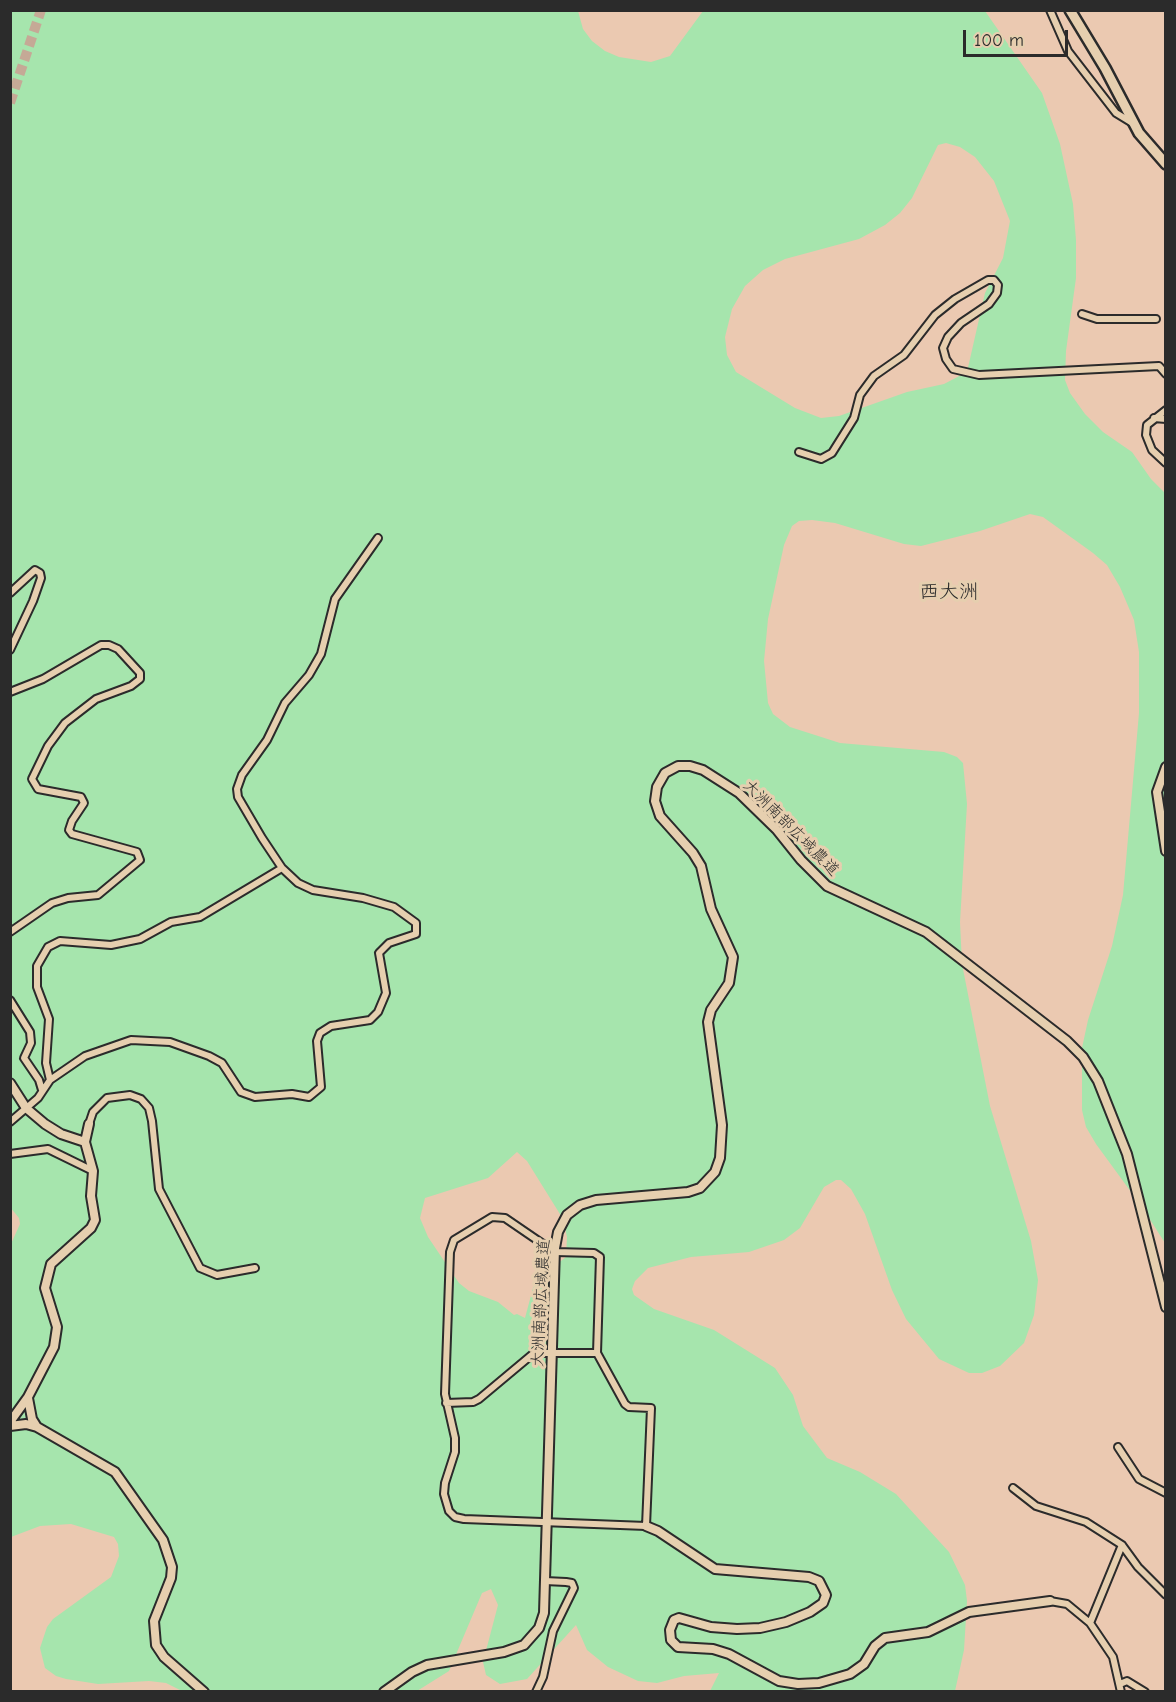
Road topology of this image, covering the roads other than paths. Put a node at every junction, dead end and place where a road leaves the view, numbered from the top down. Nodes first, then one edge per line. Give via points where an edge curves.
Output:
1 (1050, 10) edge
2 (1070, 10) edge
3 (1135, 125) junction
4 (1166, 164) edge
5 (1082, 314) dead end
6 (1156, 319) dead end
7 (1166, 374) edge
8 (1166, 410) edge
9 (1154, 418) junction
10 (1166, 419) edge
11 (799, 452) dead end
12 (1166, 463) edge
13 (378, 538) dead end
14 (10, 593) edge
15 (10, 650) edge
16 (10, 692) edge
17 (1166, 767) edge
18 (1166, 851) edge
19 (282, 868) junction
20 (10, 932) edge
21 (10, 1000) edge
22 (50, 1080) junction
23 (10, 1083) edge
24 (42, 1090) junction
25 (26, 1108) junction
26 (10, 1122) edge
27 (89, 1124) joint
28 (85, 1142) junction
29 (10, 1154) edge
30 (93, 1171) junction
31 (555, 1250) junction
32 (255, 1268) dead end
33 (1166, 1307) edge
34 (552, 1352) junction
35 (597, 1353) junction
36 (28, 1397) junction
37 (446, 1403) junction
38 (10, 1424) edge
39 (37, 1428) junction
40 (1118, 1447) dead end
41 (1012, 1488) dead end
42 (1166, 1493) edge
43 (547, 1521) junction
44 (646, 1526) junction
45 (1122, 1545) junction
46 (544, 1581) junction
47 (1166, 1595) edge
48 (1050, 1601) joint
49 (1090, 1623) junction
50 (1120, 1684) junction
51 (204, 1692) edge
52 (384, 1692) edge
53 (536, 1692) edge
54 (1121, 1692) edge
55 (1145, 1692) edge

1 - 3 street via 1068,51 1100,95 1116,113
2 - 3 main road
3 - 4 main road
5 - 6 street via 1097,319
7 - 11 street via 1159,366 980,375 953,369 943,348 961,323 997,293 998,285 988,280 935,315 904,355 874,376 860,394 854,418 832,453 821,459
8 - 9 street
9 - 10 street
9 - 12 street via 1146,425 1146,435 1152,450
13 - 19 street via 335,599 321,654 285,703 237,789 245,810
14 - 15 street via 35,570 40,573 33,601
16 - 20 street via 43,679 101,645 118,649 140,674 131,686 96,699 65,723 48,746 33,778 38,789 81,797 84,803 72,821 72,834 137,852 140,860 98,895 52,903
17 - 18 street via 1157,792
19 - 22 street via 200,917 171,922 140,939 111,945 60,941 48,947 37,966 37,987 49,1019 46,1063
19 - 22 street via 313,890 394,907 408,915 417,927 416,934 389,943 379,953 386,993 378,1012 370,1020 331,1026 320,1033 317,1041 321,1087 317,1092 309,1096 255,1097 241,1092 215,1060 152,1039 112,1044 85,1056
21 - 24 street via 30,1032 31,1043 24,1058
22 - 24 street
23 - 25 street
24 - 25 street
25 - 26 street
25 - 28 street via 61,1134
27 - 28 street
27 - 32 street via 93,1112 107,1098 130,1095 141,1099 149,1108 152,1121 159,1189 200,1268 217,1275
28 - 30 street
29 - 30 street via 48,1149
30 - 36 street via 95,1221 51,1264 46,1276 45,1288 57,1339
31 - 33 street, 大洲南部広域農道 via 567,1215 580,1205 615,1197 700,1188 716,1172 720,1158 722,1125 708,1022 711,1010 729,983 733,957 711,909 701,866 660,816 655,801 665,773 678,766 690,766 739,793 827,886 926,932 1083,1057 1098,1081 1127,1154
31 - 34 street, 大洲南部広域農道
31 - 35 street via 594,1253 600,1257
31 - 37 street via 505,1218 492,1217 454,1240 450,1252
34 - 35 street
34 - 37 street via 534,1353 479,1399
34 - 43 street, 大洲南部広域農道
35 - 44 street via 626,1404 651,1408
36 - 38 street
36 - 39 street
37 - 43 street via 456,1438 445,1483 449,1511 464,1519
38 - 39 street
39 - 51 street via 115,1472 163,1540 172,1567 154,1621 156,1645
40 - 42 street via 1139,1479
41 - 45 street via 1036,1506 1086,1522
43 - 44 street
43 - 46 street, 大洲南部広域農道
44 - 48 street via 715,1569 819,1581 826,1595 823,1603 786,1622 737,1629 674,1620 671,1640 678,1647 729,1654 779,1681 819,1683 850,1674 864,1664 885,1638 928,1632 969,1612
45 - 47 street
45 - 49 street
46 - 52 street, 大洲南部広域農道 via 544,1613 539,1628 524,1645 427,1665
46 - 53 street via 572,1583 574,1588 553,1631
48 - 49 street via 1066,1604
49 - 50 street via 1113,1657
50 - 54 street
50 - 55 street via 1127,1682

